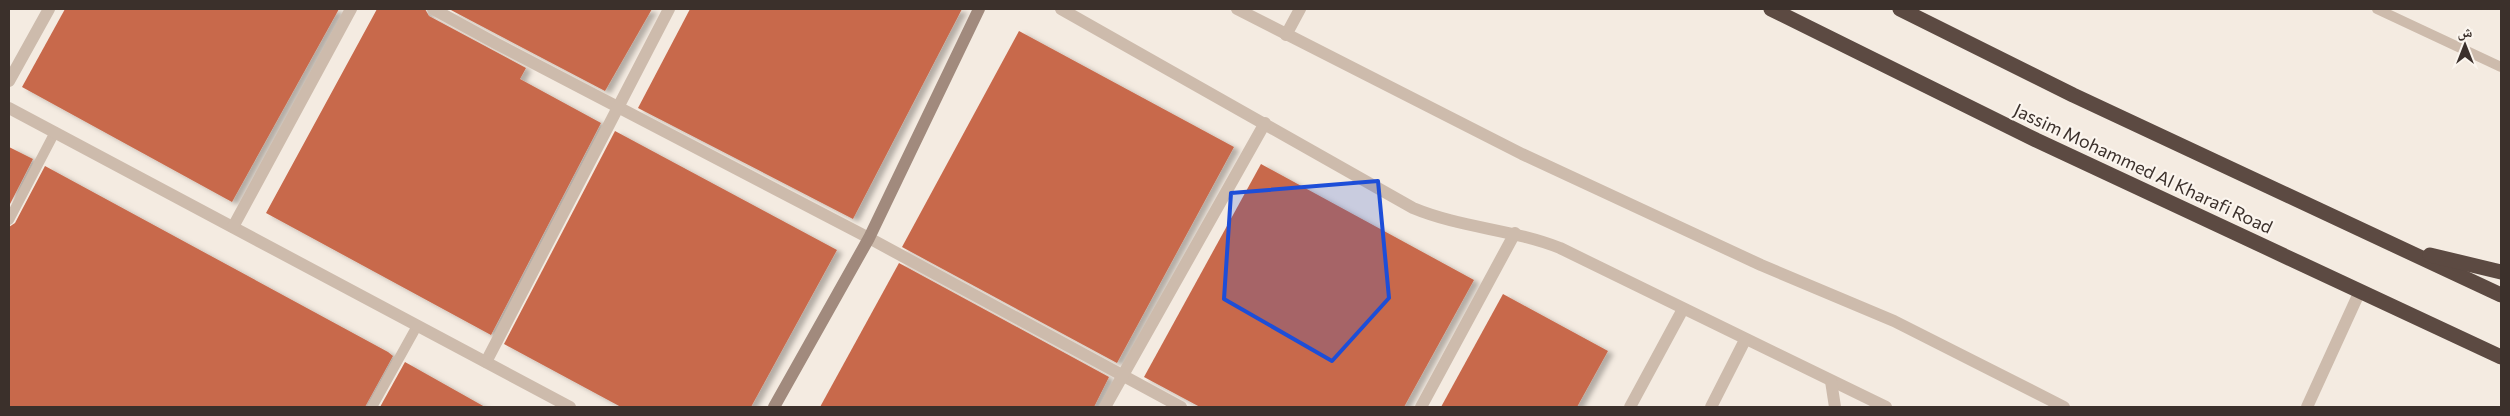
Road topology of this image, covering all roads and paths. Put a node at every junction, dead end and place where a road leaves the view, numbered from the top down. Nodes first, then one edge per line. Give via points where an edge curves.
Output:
1 (49, 9) edge
2 (352, 9) edge
3 (433, 9) edge
4 (669, 9) edge
5 (979, 9) edge
6 (1061, 9) edge
7 (1237, 9) edge
8 (1300, 9) edge
9 (1771, 9) edge
10 (1900, 9) edge
11 (2377, 9) edge
12 (1286, 35) junction
13 (2501, 67) edge
14 (9, 81) edge
15 (616, 107) junction
16 (9, 108) edge
17 (1265, 123) junction
18 (55, 132) junction
19 (9, 220) edge
20 (233, 228) junction
21 (1515, 233) junction
22 (869, 238) junction
23 (2396, 246) junction
24 (2501, 272) edge
25 (2360, 291) junction
26 (2501, 295) edge
27 (1683, 309) junction
28 (417, 326) junction
29 (1746, 340) junction
30 (2501, 357) edge
31 (486, 362) junction
32 (1122, 376) junction
33 (1831, 381) junction
34 (372, 407) edge
35 (570, 407) edge
36 (774, 407) edge
37 (1105, 407) edge
38 (1180, 407) edge
39 (1421, 407) edge
40 (1630, 407) edge
41 (1711, 407) edge
42 (1835, 407) edge
43 (1886, 407) edge
44 (2064, 407) edge
45 (2307, 407) edge

1 - 14 street
2 - 20 street
3 - 15 street
4 - 15 street
5 - 22 street
6 - 17 street
7 - 12 street
8 - 12 street
9 - 25 highway, Jassim Mohammed Al Kharafi Road via 2036,140
10 - 23 highway, Jassim Mohammed Al Kharafi Road via 2072,95
11 - 13 lane
12 - 44 street via 1530,158 1761,265 1894,321
15 - 22 street
15 - 31 street
16 - 18 street
17 - 21 street via 1413,208 1449,222
17 - 32 street
18 - 19 lane
18 - 20 street
20 - 28 street
21 - 27 street via 1560,248
21 - 39 street
22 - 32 street
22 - 36 street
23 - 24 highway
23 - 26 highway, Jassim Mohammed Al Kharafi Road
25 - 30 highway, Jassim Mohammed Al Kharafi Road
25 - 45 street
27 - 29 street
27 - 40 street
28 - 31 street
28 - 34 lane
29 - 33 street
29 - 41 street
31 - 35 street
32 - 37 street
32 - 38 street
33 - 42 street
33 - 43 street

